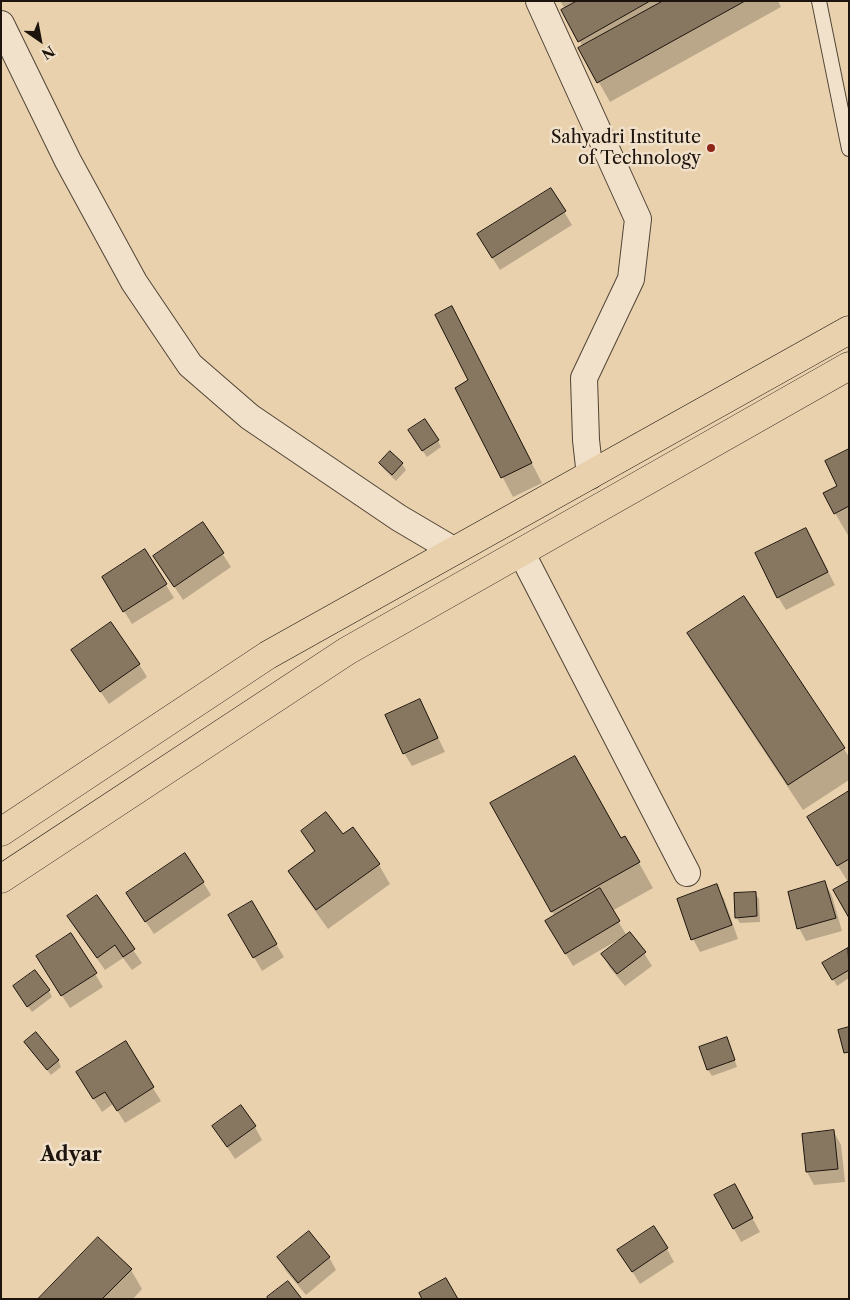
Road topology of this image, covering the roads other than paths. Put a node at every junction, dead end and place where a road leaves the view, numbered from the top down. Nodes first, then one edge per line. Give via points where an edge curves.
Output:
1 (539, 1) edge
2 (820, 1) edge
3 (1, 24) edge
4 (849, 149) edge
5 (849, 330) edge
6 (849, 366) edge
7 (590, 476) junction
8 (455, 551) junction
9 (521, 552) junction
10 (1, 832) edge
11 (687, 873) dead end
12 (1, 879) edge

1 - 7 street via 638,219 631,279 584,378
2 - 4 lane
3 - 8 street via 68,161 134,282 190,365 250,417 399,518
5 - 7 highway
6 - 9 highway
7 - 8 highway
8 - 10 highway via 268,655
9 - 11 street
9 - 12 highway via 347,651

